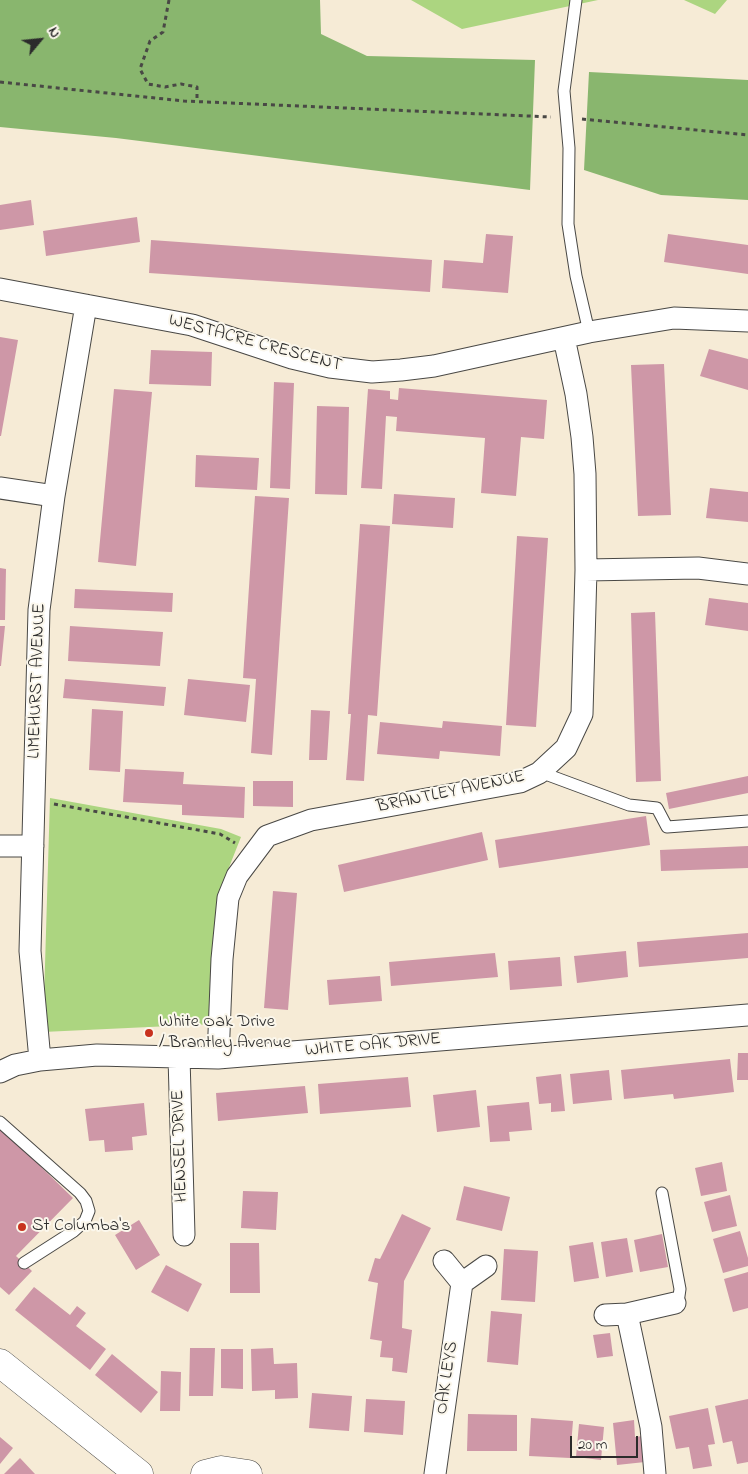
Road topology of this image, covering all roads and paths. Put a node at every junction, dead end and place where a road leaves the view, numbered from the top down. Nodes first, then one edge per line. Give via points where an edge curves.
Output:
1 (169, 0) edge
2 (576, 0) edge
3 (0, 82) edge
4 (197, 101) junction
5 (567, 118) junction
6 (748, 135) edge
7 (0, 289) edge
8 (86, 305) junction
9 (748, 321) edge
10 (589, 332) junction
11 (564, 338) junction
12 (0, 488) edge
13 (54, 496) junction
14 (586, 570) junction
15 (748, 574) edge
16 (540, 772) junction
17 (34, 800) junction
18 (748, 821) edge
19 (0, 846) edge
20 (33, 846) junction
21 (253, 853) junction
22 (748, 1015) edge
23 (179, 1058) junction
24 (218, 1058) junction
25 (40, 1060) junction
26 (0, 1072) edge
27 (0, 1122) edge
28 (662, 1193) dead end
29 (184, 1235) dead end
30 (444, 1261) dead end
31 (24, 1263) dead end
32 (486, 1266) dead end
33 (462, 1283) junction
34 (675, 1303) joint
35 (627, 1314) junction
36 (605, 1315) dead end
37 (0, 1363) edge
38 (139, 1474) edge
39 (205, 1474) edge
40 (248, 1474) edge
41 (435, 1474) edge
42 (655, 1474) edge

1 - 4 path via 163,32 150,41 140,69 148,84 197,87
2 - 5 lane via 564,91
3 - 4 path
4 - 5 path
5 - 6 path
5 - 10 lane via 568,224
7 - 8 street, WESTACRE CRESCENT
8 - 11 street, WESTACRE CRESCENT via 192,325 330,367 372,372 434,366
8 - 13 street, LIMEHURST AVENUE
9 - 10 street, WESTACRE CRESCENT via 674,318
10 - 11 street, WESTACRE CRESCENT
11 - 14 street, BRANTLEY AVENUE via 582,437
12 - 13 street
13 - 17 street, LIMEHURST AVENUE via 39,610
14 - 15 street via 698,568
14 - 16 street, BRANTLEY AVENUE via 582,714 566,748
16 - 18 lane via 628,805 657,808 667,827
16 - 21 street, BRANTLEY AVENUE via 520,782 311,820 267,836
17 - 20 street, LIMEHURST AVENUE
17 - 21 path via 220,834
19 - 20 street
20 - 25 street, LIMEHURST AVENUE via 30,951
21 - 24 street, BRANTLEY AVENUE via 237,876 228,898
22 - 24 street, WHITE OAK DRIVE
23 - 24 street, WHITE OAK DRIVE
23 - 25 street, WHITE OAK DRIVE via 97,1055
23 - 29 street, HENSEL DRIVE
25 - 26 street, WHITE OAK DRIVE
27 - 31 lane via 80,1193 89,1211 85,1221 74,1230
28 - 34 lane via 680,1289
30 - 33 street
32 - 33 street
33 - 41 street, OAK LEYS
34 - 35 street
35 - 36 street
35 - 42 street via 651,1427
37 - 38 street
39 - 40 street via 221,1470

